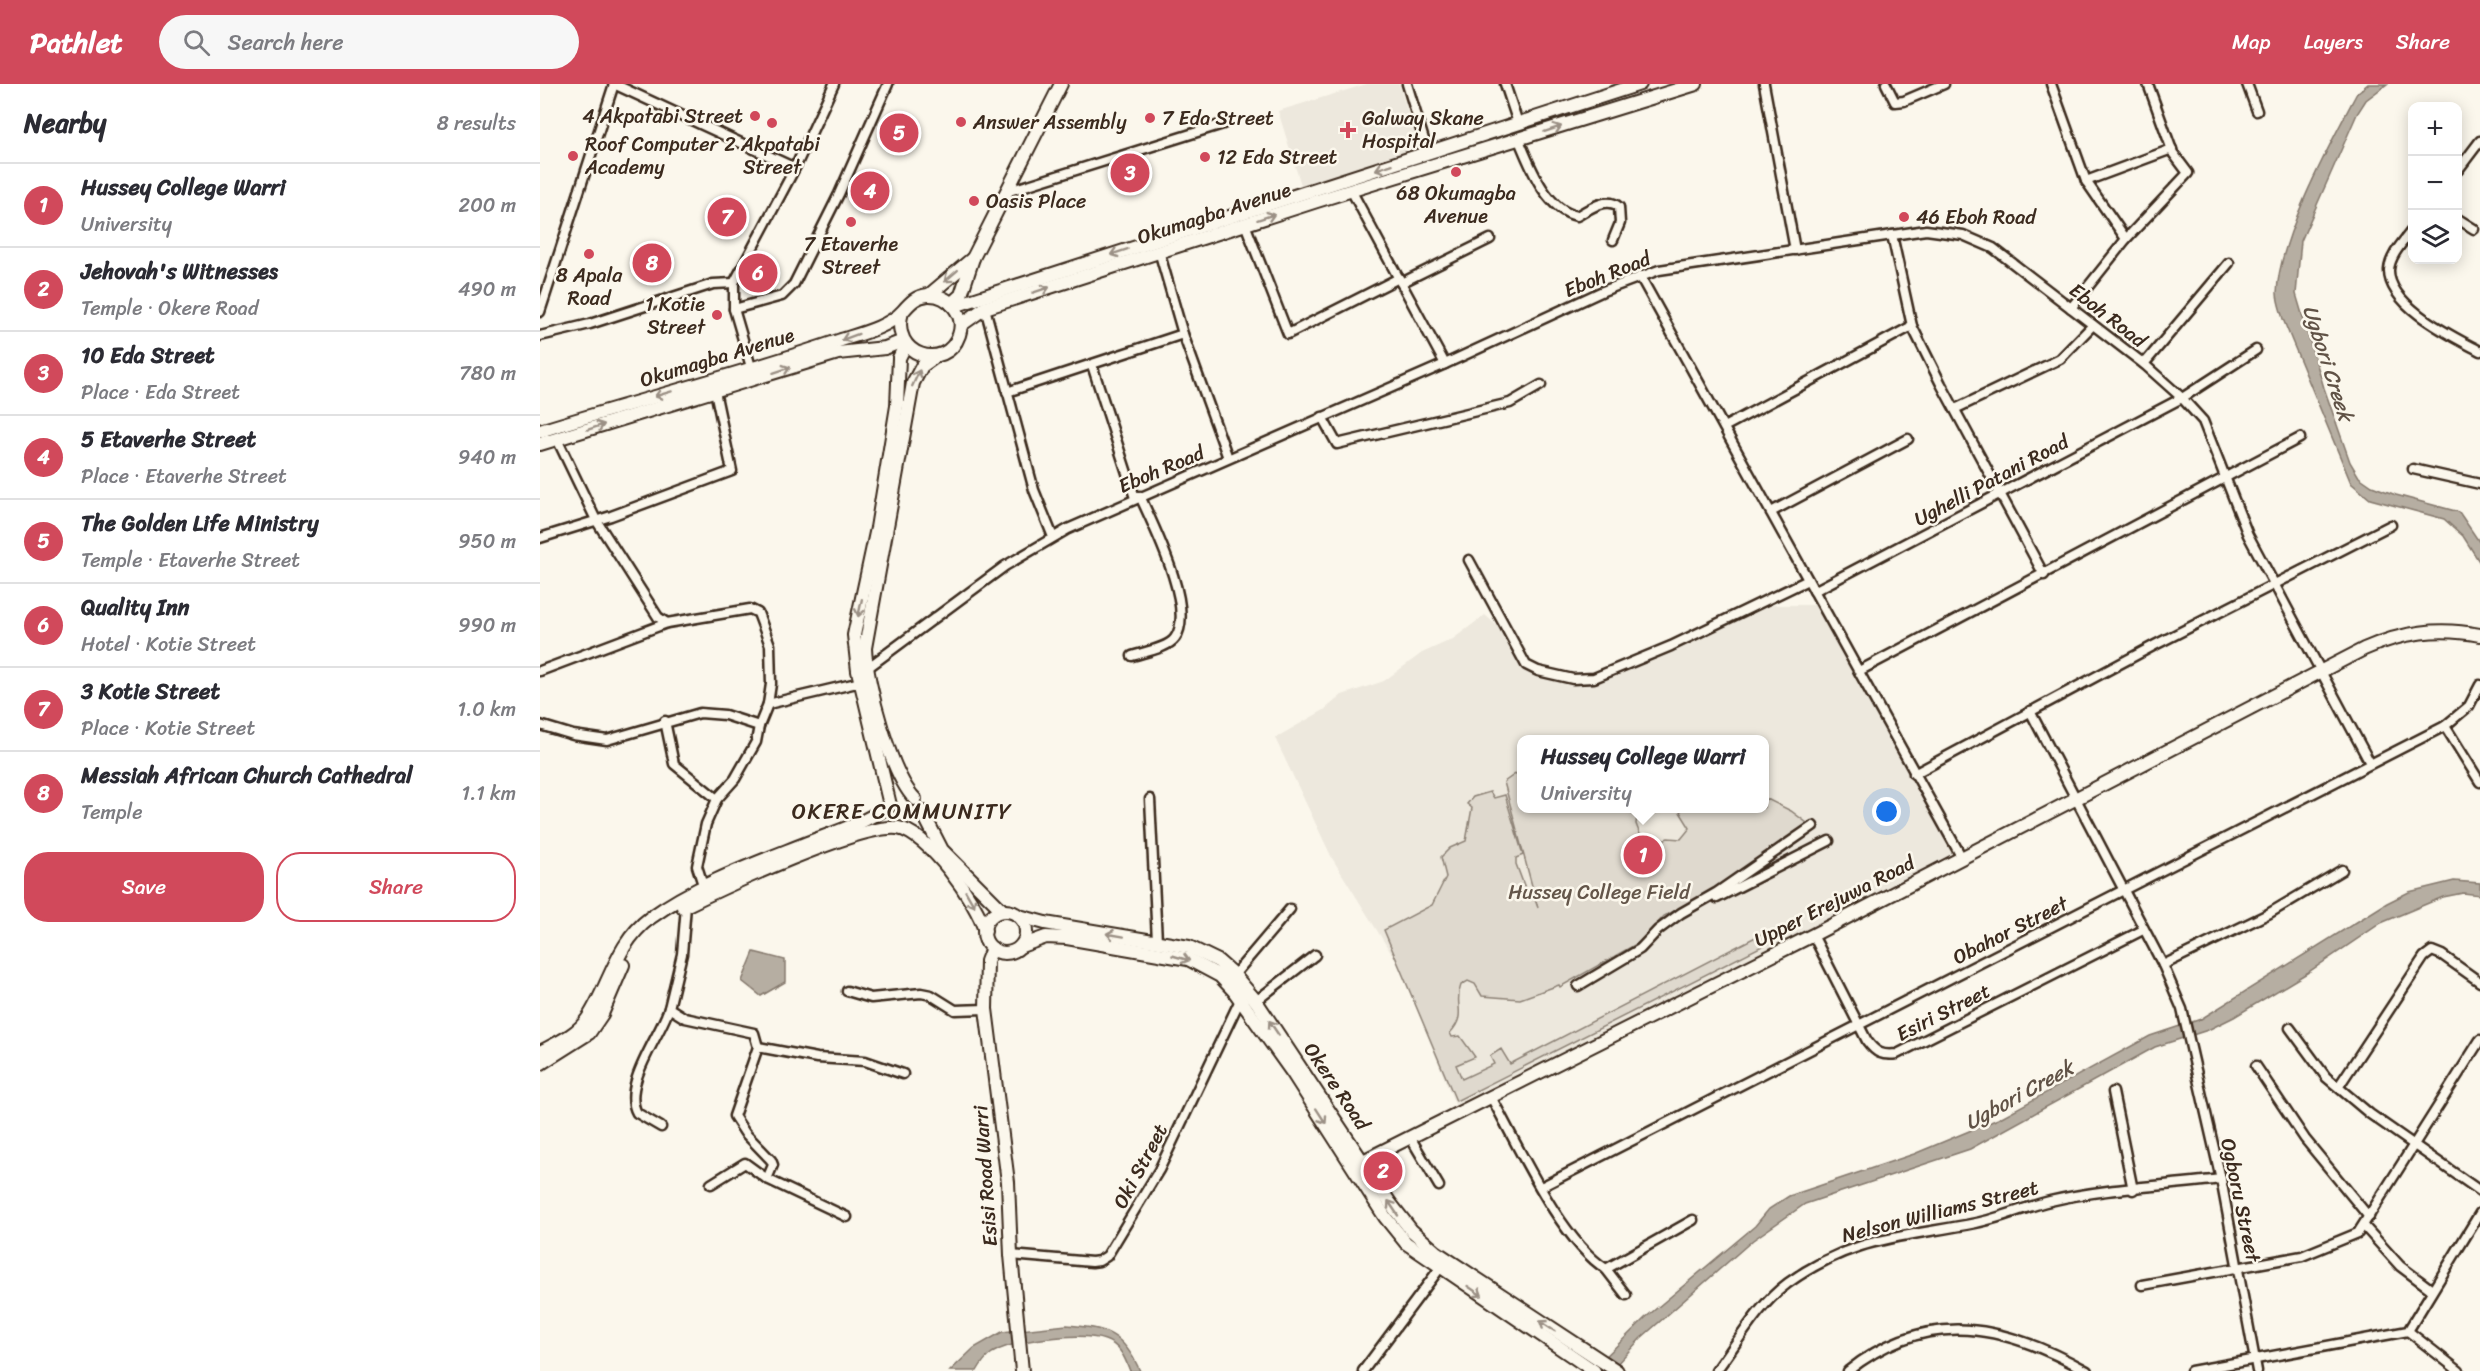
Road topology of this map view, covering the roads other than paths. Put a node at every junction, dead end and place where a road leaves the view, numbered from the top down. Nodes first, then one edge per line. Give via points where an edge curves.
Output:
1 (614, 84) edge
2 (833, 84) edge
3 (888, 84) edge
4 (1407, 84) edge
5 (1505, 84) edge
6 (1640, 84) edge
7 (1696, 84) edge
8 (1764, 84) edge
9 (1886, 84) edge
10 (1944, 84) edge
11 (2051, 84) edge
12 (2148, 84) edge
13 (2247, 84) edge
14 (1056, 85) edge
15 (2257, 111) dead end
16 (1518, 123) junction
17 (1223, 124) dead end
18 (1519, 140) junction
19 (2480, 141) edge
20 (2172, 149) junction
21 (1428, 153) junction
22 (2462, 164) edge
23 (795, 168) junction
24 (2086, 181) junction
25 (1351, 190) junction
26 (1006, 192) junction
27 (2462, 222) edge
28 (1245, 224) junction
29 (2474, 229) dead end
30 (1892, 235) junction
31 (2408, 236) edge
32 (1490, 238) dead end
33 (2126, 239) junction
34 (1613, 240) dead end
35 (1795, 250) junction
36 (1159, 251) junction
37 (974, 258) junction
38 (2229, 263) dead end
39 (1640, 276) junction
40 (1400, 281) junction
41 (734, 284) junction
42 (929, 295) junction
43 (983, 302) junction
44 (952, 305) junction
45 (2071, 308) junction
46 (734, 309) junction
47 (540, 312) edge
48 (902, 312) junction
49 (961, 325) junction
50 (2093, 325) junction
51 (1912, 326) junction
52 (1183, 334) junction
53 (540, 336) edge
54 (905, 343) junction
55 (2256, 350) dead end
56 (2480, 351) edge
57 (940, 354) junction
58 (1445, 364) junction
59 (2144, 364) junction
60 (1092, 365) junction
61 (751, 367) junction
62 (1540, 385) dead end
63 (715, 391) junction
64 (1007, 392) junction
65 (2182, 398) junction
66 (1956, 409) junction
67 (1322, 417) junction
68 (1724, 427) junction
69 (540, 431) edge
70 (2300, 438) dead end
71 (557, 439) junction
72 (1908, 439) dead end
73 (540, 444) edge
74 (1228, 458) junction
75 (2413, 470) dead end
76 (2225, 479) junction
77 (2480, 484) edge
78 (2002, 494) junction
79 (1138, 497) junction
80 (1771, 512) junction
81 (596, 520) junction
82 (2391, 525) dead end
83 (1053, 537) junction
84 (540, 538) edge
85 (1469, 560) dead end
86 (2044, 575) junction
87 (1808, 580) junction
88 (2275, 584) junction
89 (1814, 591) junction
90 (667, 623) junction
91 (2480, 635) edge
92 (1132, 656) dead end
93 (866, 669) junction
94 (540, 671) edge
95 (1859, 671) junction
96 (2321, 671) junction
97 (861, 682) junction
98 (2480, 685) edge
99 (768, 704) junction
100 (2030, 711) junction
101 (664, 722) junction
102 (540, 725) edge
103 (759, 726) junction
104 (2445, 726) junction
105 (2370, 764) junction
106 (1914, 774) junction
107 (2480, 782) edge
108 (717, 799) junction
109 (915, 799) junction
110 (1150, 799) dead end
111 (2076, 800) junction
112 (890, 805) junction
113 (922, 811) junction
114 (1813, 826) dead end
115 (901, 829) junction
116 (1829, 842) dead end
117 (1962, 858) junction
118 (2342, 870) dead end
119 (704, 888) junction
120 (2123, 890) junction
121 (686, 906) junction
122 (1290, 909) dead end
123 (1003, 911) junction
124 (1019, 916) junction
125 (1670, 921) junction
126 (2143, 930) junction
127 (985, 931) junction
128 (1813, 935) junction
129 (1157, 941) junction
130 (1021, 946) junction
131 (992, 948) junction
132 (1009, 952) junction
133 (1315, 955) dead end
134 (2163, 965) junction
135 (1234, 975) junction
136 (986, 978) junction
137 (2480, 982) edge
138 (1578, 986) dead end
139 (847, 991) dead end
140 (1240, 1000) junction
141 (1256, 1001) junction
142 (669, 1008) junction
143 (986, 1009) junction
144 (1859, 1027) junction
145 (2290, 1028) dead end
146 (2480, 1040) edge
147 (758, 1047) junction
148 (540, 1052) edge
149 (540, 1064) edge
150 (2256, 1066) dead end
151 (903, 1074) dead end
152 (2339, 1086) junction
153 (2113, 1092) dead end
154 (1491, 1096) junction
155 (661, 1128) dead end
156 (1410, 1137) junction
157 (2413, 1146) junction
158 (1363, 1161) junction
159 (767, 1179) junction
160 (2221, 1179) junction
161 (711, 1184) dead end
162 (1438, 1186) dead end
163 (1541, 1187) junction
164 (2133, 1190) junction
165 (2480, 1191) edge
166 (2480, 1213) edge
167 (847, 1216) dead end
168 (1693, 1220) dead end
169 (2366, 1221) junction
170 (1011, 1255) junction
171 (2238, 1266) junction
172 (1440, 1268) junction
173 (1606, 1269) junction
174 (2142, 1285) dead end
175 (2432, 1290) junction
176 (1626, 1295) dead end
177 (2408, 1331) junction
178 (2255, 1359) junction
179 (1593, 1365) edge
180 (1616, 1370) edge
181 (1022, 1371) edge
182 (1363, 1371) edge
183 (1716, 1371) edge
184 (1848, 1371) edge
185 (2087, 1371) edge
186 (2191, 1371) edge
187 (2257, 1371) edge
188 (2459, 1371) edge

1 - 23 street
1 - 47 street
2 - 23 street
3 - 46 street via 794,284 782,296
4 - 21 street
5 - 16 street
6 - 16 main road, Okumagba Avenue
18 -> 7 main road, Okumagba Avenue
8 - 35 street
9 - 10 street via 1895,102
11 - 24 street
12 - 20 street
13 - 15 street
14 - 26 main road
16 - 21 main road, Okumagba Avenue
17 - 26 street
18 - 25 main road, Okumagba Avenue
18 - 34 street via 1541,185 1563,211 1577,216 1604,203 1619,207 1620,223
19 - 22 street
20 - 24 street
20 - 33 street via 2188,173
21 -> 43 main road, Okumagba Avenue
23 - 41 street
24 - 33 street
28 -> 25 main road, Okumagba Avenue
25 - 40 street
26 - 37 main road
27 - 29 street
28 - 36 main road, Okumagba Avenue
28 - 40 street via 1288,334
30 - 35 street, Eboh Road
30 - 45 street, Eboh Road via 1926,230 1963,235 1993,248
30 - 51 street
31 - 56 street via 2389,269 2397,291 2418,315
32 - 40 street
33 - 45 street
35 - 39 street, Eboh Road
43 -> 36 main road, Okumagba Avenue
36 - 52 street
37 -> 42 main road
37 - 44 main road via 961,295
38 - 59 street
39 - 58 street, Eboh Road
39 - 68 street
40 - 58 street
41 - 46 street
41 - 53 street via 713,284
42 - 44 main road
42 - 48 main road via 914,300
43 - 44 main road
43 - 49 main road
43 - 64 street
44 - 49 main road
45 - 50 street, Eboh Road
46 - 61 street
48 - 54 main road via 899,322
48 -> 61 main road, Okumagba Avenue via 841,340
49 - 57 main road via 955,343
50 - 59 street, Eboh Road
50 - 66 street via 2060,359
51 - 66 street
51 - 68 street
52 - 60 street
52 - 74 street
54 - 57 main road via 917,354
63 -> 54 main road, Okumagba Avenue via 838,353
54 -> 97 main road via 899,358 897,406 877,528 854,635
55 - 65 street, Ughelli Patani Road
93 -> 57 main road via 866,639 913,384 922,366
58 - 67 street, Eboh Road
59 - 65 street, Eboh Road
60 - 64 street
60 - 79 street
61 -> 69 main road, Okumagba Avenue
62 - 67 street via 1510,403 1336,444
71 -> 63 main road, Okumagba Avenue
63 - 81 street via 732,471
64 - 83 street via 1034,490
65 - 76 street, Eboh Road via 2203,422
65 - 78 street, Ughelli Patani Road
66 - 78 street
67 - 74 street, Eboh Road
68 - 80 street
70 - 76 street
71 - 73 main road, Okumagba Avenue
71 - 81 street
72 - 80 street
74 - 79 street, Eboh Road
75 - 77 street
76 - 86 street
76 - 88 street, Eboh Road via 2248,535
78 - 86 street
78 - 89 street, Ughelli Patani Road
79 - 83 street, Eboh Road
79 - 92 street via 1171,564 1179,602 1179,628 1170,643
80 - 87 street
81 - 84 street
81 - 90 street via 658,617
82 - 88 street
83 - 93 street, Eboh Road via 1005,566
85 - 87 street via 1526,665 1585,680 1671,646
86 - 95 street
87 - 89 street
88 - 96 street, Eboh Road
88 - 100 street
89 - 95 street
90 - 94 street
90 - 99 street via 750,609 758,613 770,645
91 - 96 main road, Upper Erejuwa Road via 2458,631 2408,633
93 - 109 main road via 894,765
95 - 106 street
96 - 105 street, Eboh Road
96 - 111 main road, Upper Erejuwa Road
97 - 99 street
97 - 112 main road
98 - 104 street, Obahor Street via 2469,706
99 - 103 street
100 - 106 street
100 - 111 street, Ogboru Street
101 - 102 street via 607,740
101 - 103 street via 700,713 725,715
101 - 108 street via 674,764
103 - 108 street via 756,742 740,770
104 - 105 street, Obahor Street
104 - 107 street
105 - 120 street, Obahor Street
106 - 117 street
108 - 119 street via 706,824 697,866
109 - 112 main road via 898,797
109 - 113 main road
110 - 129 street
111 - 117 main road, Upper Erejuwa Road
111 - 120 street, Ogboru Street
112 - 115 main road via 890,819
112 - 119 main road via 871,818 745,867
113 - 115 main road via 916,825
113 - 123 main road via 942,850
114 - 125 street
115 - 121 main road via 884,827 860,834
115 -> 127 main road via 922,843 965,890
116 - 125 street
117 - 128 main road, Upper Erejuwa Road
118 - 134 street via 2268,914
119 - 148 main road via 649,919 632,934 588,1019 566,1038
120 - 126 street, Ogboru Street
120 - 144 street, Obahor Street
121 - 142 street via 682,954
121 - 149 main road via 664,916 637,940 589,1033
122 - 135 street
123 - 124 main road
123 - 127 main road via 990,918
129 -> 124 main road, Okere Road
124 - 130 main road via 1026,934
125 - 138 street via 1640,949
126 - 134 street, Ogboru Street
126 - 144 street, Esiri Street via 1898,1054 1880,1054 1866,1041
127 - 131 main road
128 - 144 street, Esiri Street
128 - 154 main road, Upper Erejuwa Road
129 - 135 main road, Okere Road via 1203,953
130 - 132 main road
130 -> 140 main road, Okere Road via 1056,937 1188,959 1220,976
131 - 132 main road
131 - 136 main road, Esisi Road Warri
132 - 136 main road
133 - 141 street
134 - 160 street, Ogboru Street via 2178,997
135 - 141 main road, Okere Road
136 - 143 main road, Esisi Road Warri
137 - 152 street via 2432,951 2424,957
139 - 143 street via 871,998 921,993 956,1010
140 - 170 street, Oki Street via 1159,1170 1107,1256 1092,1262
140 -> 172 main road, Okere Road via 1396,1231
158 -> 141 main road, Okere Road
142 - 147 street via 685,1018 754,1033
142 - 155 street via 652,1041 632,1098 637,1113
143 - 170 main road, Esisi Road Warri via 1008,1182
144 - 163 street, Obahor Street
145 - 152 street via 2315,1066
146 - 157 street
147 - 151 street via 806,1057 865,1061
147 - 159 street via 734,1116 771,1160
150 - 169 street
152 - 157 street
153 - 164 street
154 - 156 main road, Upper Erejuwa Road
154 - 163 street
156 - 158 main road, Upper Erejuwa Road
156 - 162 street
157 - 165 street
157 - 169 street
179 -> 158 main road, Okere Road via 1423,1241 1399,1217
159 - 161 street via 745,1163
159 - 167 street
160 - 164 street, Nelson Williams Street
160 - 171 street, Ogboru Street
163 - 173 street via 1576,1240
164 - 183 street, Nelson Williams Street via 2049,1201 1994,1219 1856,1246 1787,1284 1766,1304
166 - 175 street
168 - 173 street
169 - 171 street via 2349,1239 2320,1251
169 - 175 street via 2400,1266
170 - 181 main road, Esisi Road Warri
171 - 174 street
171 - 178 street, Ogboru Street
172 -> 179 main road, Okere Road
172 - 182 street
173 - 176 street
175 - 177 street
177 - 178 street
177 - 188 street
178 - 186 street
178 - 187 street, Ogboru Street
179 - 180 main road, Okere Road
184 - 185 street via 1903,1339 1962,1328 2006,1334

